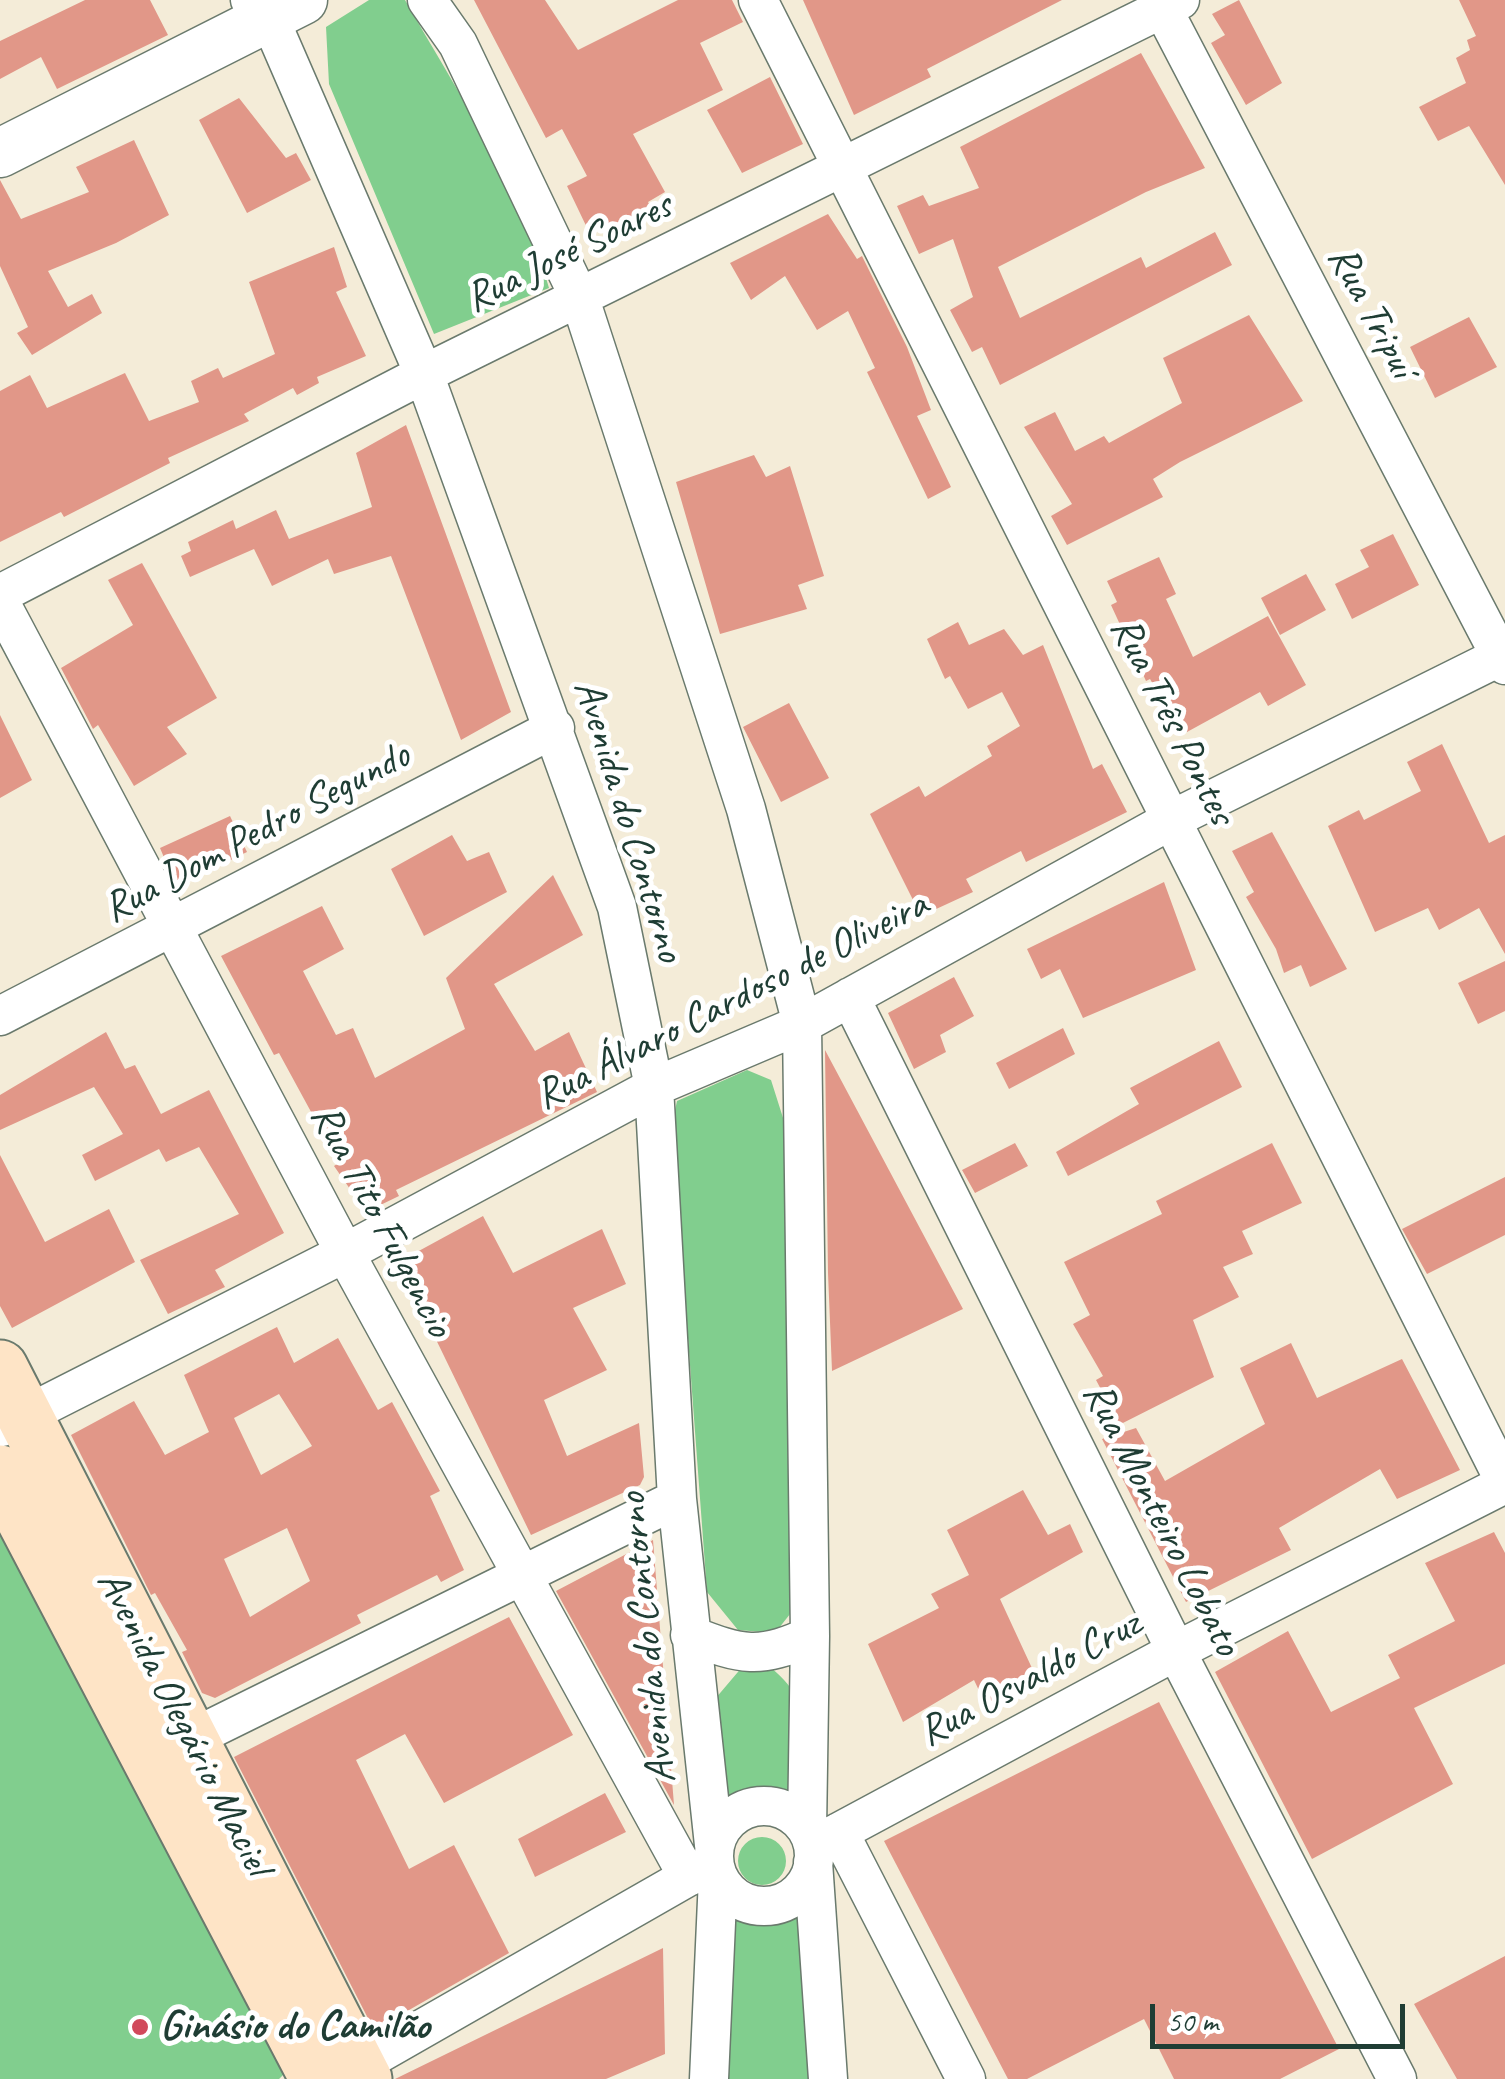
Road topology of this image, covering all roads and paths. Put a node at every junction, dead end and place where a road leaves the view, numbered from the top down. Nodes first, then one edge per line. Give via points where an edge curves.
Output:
1 (428, 0) edge
2 (758, 0) edge
3 (1167, 3) edge
4 (274, 5) edge
5 (0, 153) edge
6 (842, 168) junction
7 (580, 299) junction
8 (424, 374) junction
9 (0, 594) edge
10 (0, 602) edge
11 (1504, 659) edge
12 (555, 728) junction
13 (1172, 820) junction
14 (176, 927) junction
15 (850, 997) junction
16 (0, 1016) edge
17 (802, 1024) junction
18 (654, 1087) junction
19 (346, 1253) junction
20 (0, 1368) edge
21 (12, 1422) edge
22 (0, 1473) edge
23 (1505, 1483) edge
24 (677, 1499) junction
25 (521, 1575) junction
26 (690, 1635) junction
27 (810, 1636) junction
28 (1176, 1651) junction
29 (170, 1750) junction
30 (818, 1843) junction
31 (709, 1865) junction
32 (343, 2076) edge
33 (709, 2079) edge
34 (828, 2079) edge
35 (966, 2079) edge
36 (1397, 2079) edge

1 - 7 street via 458,44
2 - 6 street, Rua Três Pontes
3 - 6 street, Rua José Soares
3 - 11 street, Rua Tripuí
4 - 5 street
4 - 8 street, Avenida do Contorno
6 - 7 street, Rua José Soares
6 - 13 street, Rua Três Pontes
7 - 8 street, Rua José Soares
7 - 17 street via 746,809
8 - 9 street, Rua José Soares
8 - 12 street, Avenida do Contorno
10 - 14 street, Rua Tito Fulgencio
11 - 13 street, Rua Álvaro Cardoso de Oliveira
12 - 14 street, Rua Dom Pedro Segundo
12 - 18 street, Avenida do Contorno via 617,907
13 - 15 street, Rua Álvaro Cardoso de Oliveira
13 - 23 street, Rua Três Pontes
14 - 16 street, Rua Dom Pedro Segundo
14 - 19 street, Rua Tito Fulgencio
15 - 17 street, Rua Álvaro Cardoso de Oliveira
15 - 28 street, Rua Monteiro Lobato
17 - 18 street, Rua Álvaro Cardoso de Oliveira
17 - 27 street
18 - 19 street, Rua Álvaro Cardoso de Oliveira
18 - 24 street, Avenida do Contorno
19 - 21 street, Rua Álvaro Cardoso de Oliveira
19 - 25 street, Rua Tito Fulgencio
20 - 21 main road, Avenida Olegário Maciel
21 - 29 main road, Avenida Olegário Maciel
22 - 29 main road, Avenida Olegário Maciel
23 - 28 street, Rua Osvaldo Cruz
24 - 25 street
24 - 26 street, Avenida do Contorno
25 - 29 street
25 - 31 street, Rua Tito Fulgencio
26 - 27 street via 737,1653 776,1652
26 - 31 street, Avenida do Contorno
27 - 30 street
28 - 30 street, Rua Osvaldo Cruz
28 - 36 street, Rua Monteiro Lobato
29 - 32 main road, Avenida Olegário Maciel
30 - 31 street via 781,1809 748,1808 732,1816
30 - 31 street via 800,1891 771,1906 740,1901
30 - 34 street
30 - 35 street
31 - 32 street
31 - 33 street, Avenida do Contorno

